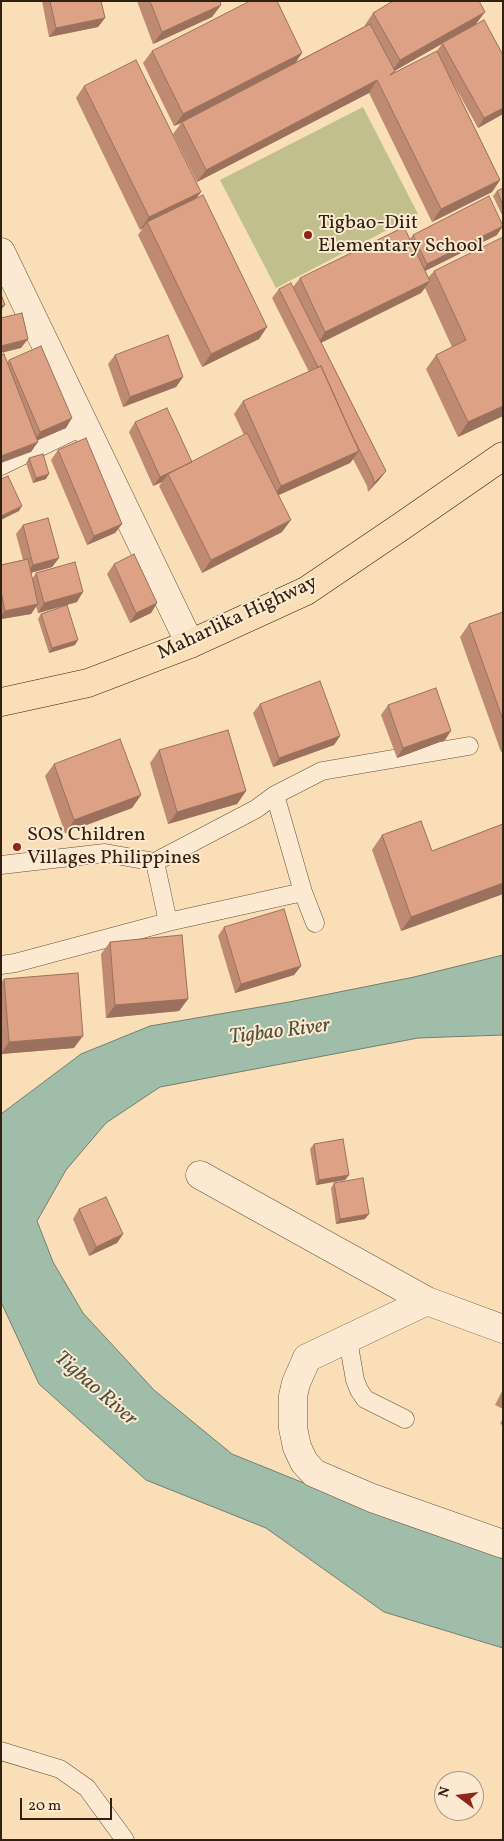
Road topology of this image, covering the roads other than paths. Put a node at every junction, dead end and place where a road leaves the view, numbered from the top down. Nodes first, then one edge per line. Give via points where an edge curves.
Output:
1 (1, 252) edge
2 (86, 425) junction
3 (503, 456) edge
4 (1, 466) edge
5 (190, 644) junction
6 (1, 702) edge
7 (469, 746) dead end
8 (275, 795) junction
9 (155, 862) junction
10 (1, 865) edge
11 (303, 892) junction
12 (168, 922) junction
13 (314, 923) dead end
14 (1, 965) edge
15 (200, 1174) dead end
16 (427, 1302) junction
17 (503, 1329) edge
18 (348, 1340) junction
19 (405, 1419) dead end
20 (503, 1544) edge
21 (1, 1751) edge
22 (126, 1840) edge

1 - 2 street
2 - 4 lane
2 - 5 street
3 - 5 highway, Maharlika Highway via 306,591
5 - 6 highway, Maharlika Highway via 88,683
7 - 8 lane via 322,771
8 - 9 lane
8 - 11 lane
9 - 10 lane via 105,853
9 - 12 lane
11 - 12 lane
11 - 13 lane
12 - 14 lane
15 - 16 street
16 - 17 street
16 - 18 street
18 - 19 lane via 355,1380 365,1399
18 - 20 street via 307,1358 296,1382 293,1428 304,1462 314,1473 372,1498
21 - 22 lane via 60,1769 87,1788

